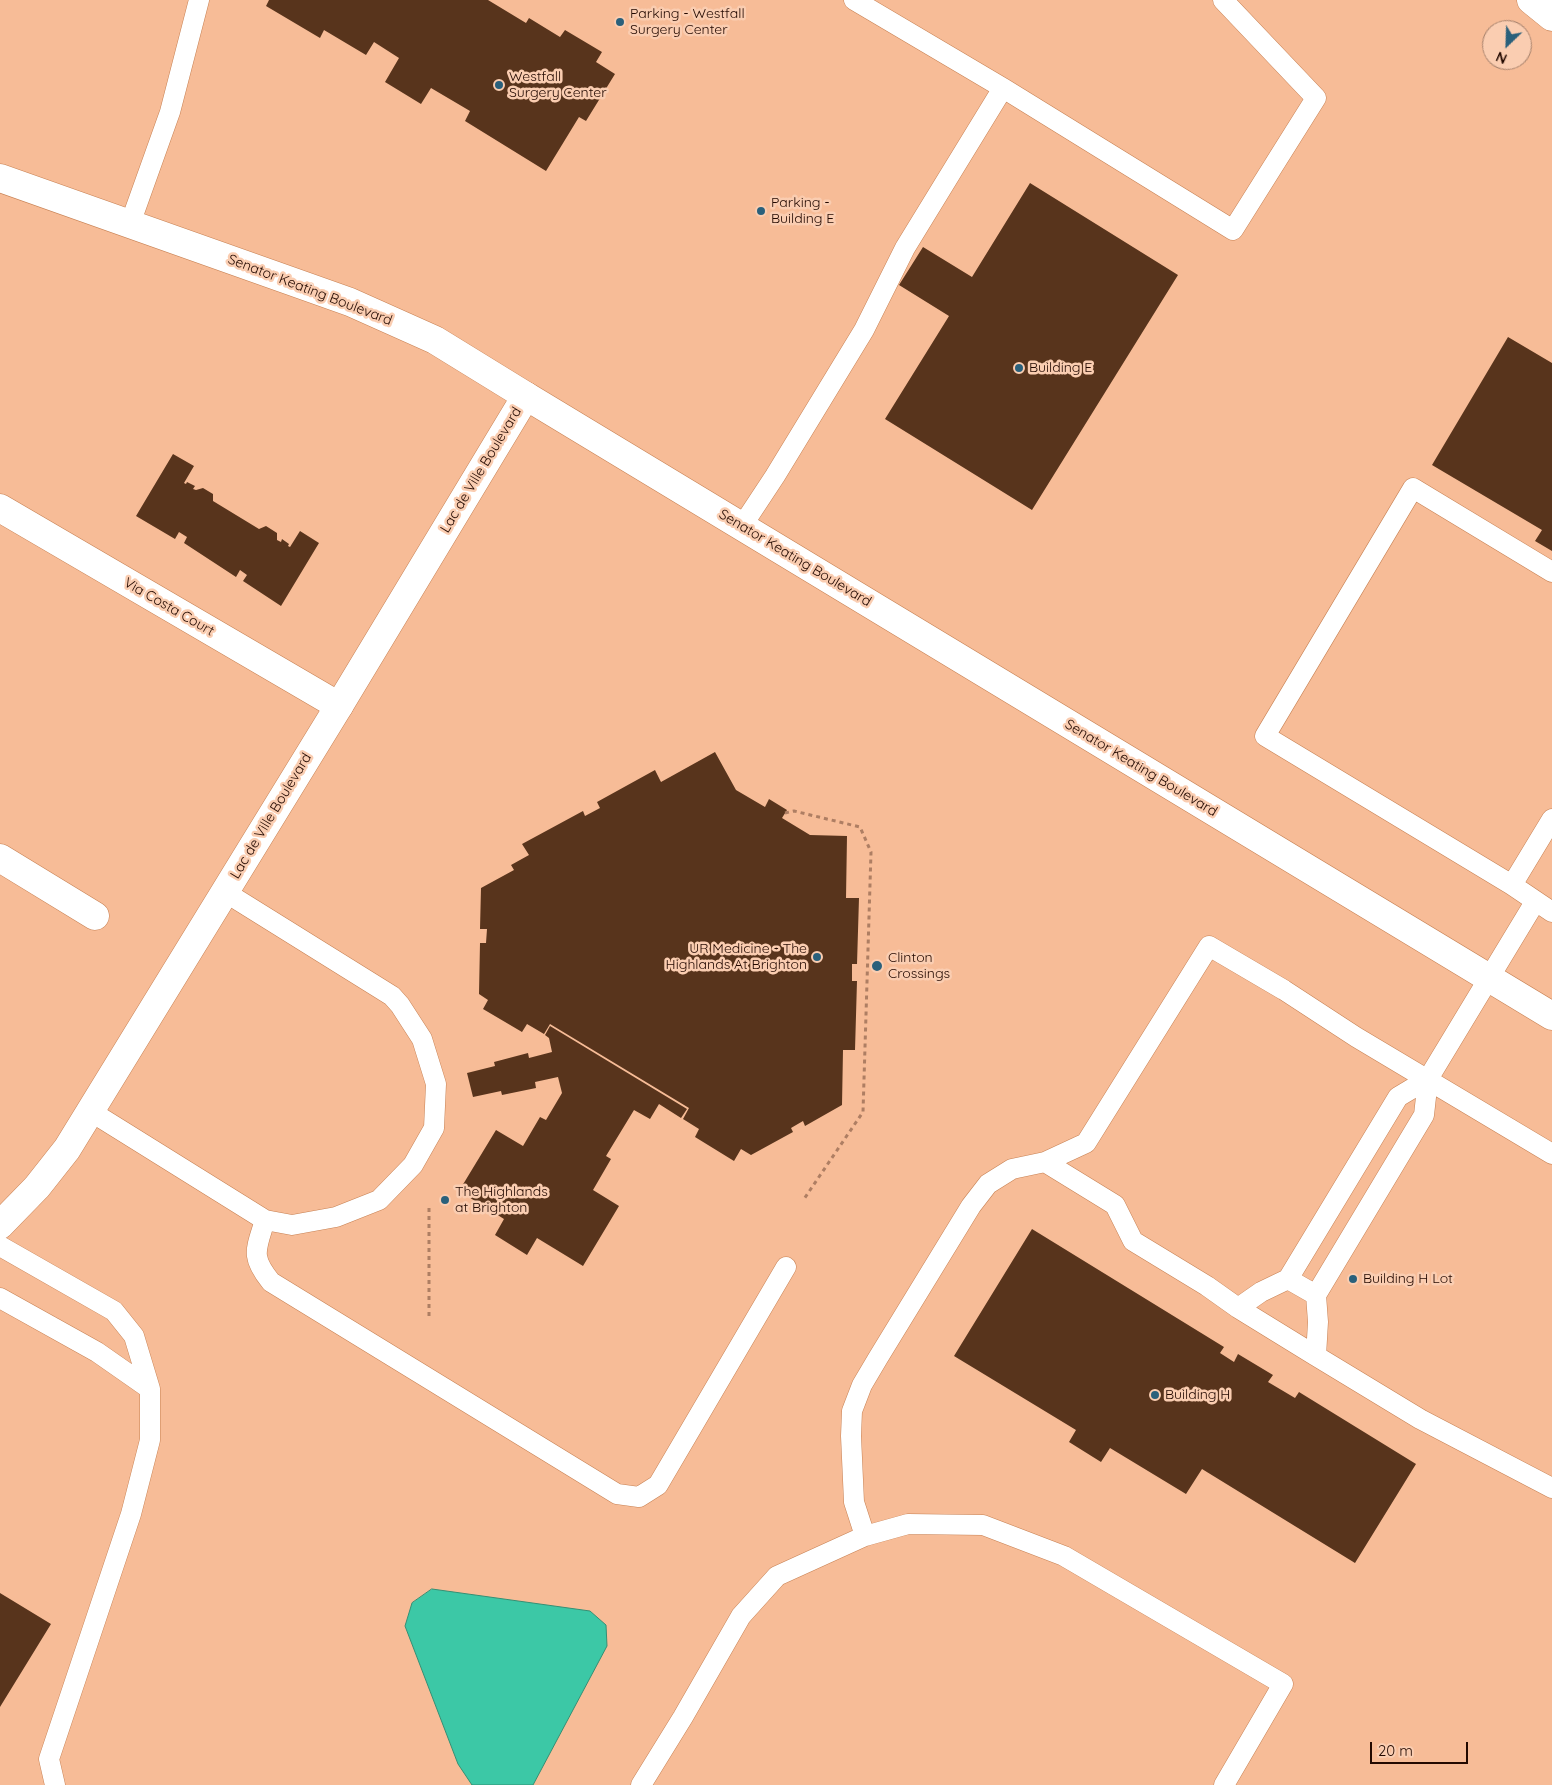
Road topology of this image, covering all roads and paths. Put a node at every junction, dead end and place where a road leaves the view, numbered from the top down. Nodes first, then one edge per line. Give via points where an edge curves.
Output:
1 (200, 0) edge
2 (854, 0) edge
3 (1222, 0) edge
4 (1531, 0) edge
5 (1552, 17) edge
6 (1003, 88) junction
7 (0, 178) edge
8 (130, 224) junction
9 (526, 396) junction
10 (0, 508) edge
11 (742, 526) junction
12 (1552, 572) edge
13 (339, 706) junction
14 (785, 813) dead end
15 (1552, 819) edge
16 (0, 858) edge
17 (1512, 885) junction
18 (225, 892) junction
19 (1544, 907) edge
20 (95, 916) dead end
21 (1489, 978) junction
22 (1552, 1016) edge
23 (1428, 1080) junction
24 (90, 1111) junction
25 (1552, 1154) edge
26 (1044, 1162) junction
27 (804, 1199) dead end
28 (429, 1208) dead end
29 (265, 1220) junction
30 (0, 1225) edge
31 (0, 1246) edge
32 (786, 1267) dead end
33 (1288, 1278) junction
34 (1316, 1295) junction
35 (0, 1298) edge
36 (1238, 1308) junction
37 (430, 1316) dead end
38 (1316, 1356) junction
39 (150, 1389) junction
40 (1552, 1488) edge
41 (865, 1536) junction
42 (55, 1785) edge
43 (641, 1785) edge
44 (1224, 1785) edge

1 - 8 lane via 170,112
2 - 6 lane
3 - 6 lane via 1316,98 1234,230
4 - 5 main road
6 - 11 lane via 905,248 864,330
7 - 8 main road, Senator Keating Boulevard
8 - 9 main road, Senator Keating Boulevard via 350,302 435,340
9 - 11 main road, Senator Keating Boulevard
9 - 13 main road, Lac de Ville Boulevard
10 - 13 main road, Via Costa Court
11 - 21 main road, Senator Keating Boulevard
12 - 17 lane via 1413,488 1265,736
13 - 18 main road, Lac de Ville Boulevard
14 - 27 path via 794,811 860,827 871,852 863,1112
15 - 17 lane
16 - 20 main road
17 - 19 lane
18 - 24 main road, Lac de Ville Boulevard
18 - 29 lane via 392,996 422,1039 436,1084 434,1128 413,1165 379,1200 336,1218 292,1225
19 - 21 lane
21 - 22 main road, Senator Keating Boulevard
21 - 23 lane
23 - 25 lane
23 - 26 lane via 1209,946 1086,1143
23 - 33 lane via 1398,1097
23 - 34 lane via 1424,1116
24 - 29 lane
24 - 30 main road, Lac de Ville Boulevard via 67,1149 37,1187
26 - 36 lane via 1115,1205 1133,1241
26 - 41 lane via 1012,1169 988,1184 971,1206 862,1385 852,1410 851,1436 854,1502
28 - 37 path
29 - 32 lane via 255,1252 260,1268 271,1282 617,1494 639,1497 658,1485
31 - 39 lane via 114,1311 134,1336
33 - 34 lane
33 - 36 lane
34 - 38 lane
35 - 39 lane via 97,1352
36 - 38 lane
38 - 40 lane via 1420,1419
39 - 42 lane via 150,1440 131,1514 49,1759
41 - 43 lane via 777,1576 741,1616
41 - 44 lane via 908,1524 983,1526 1064,1556 1283,1684

